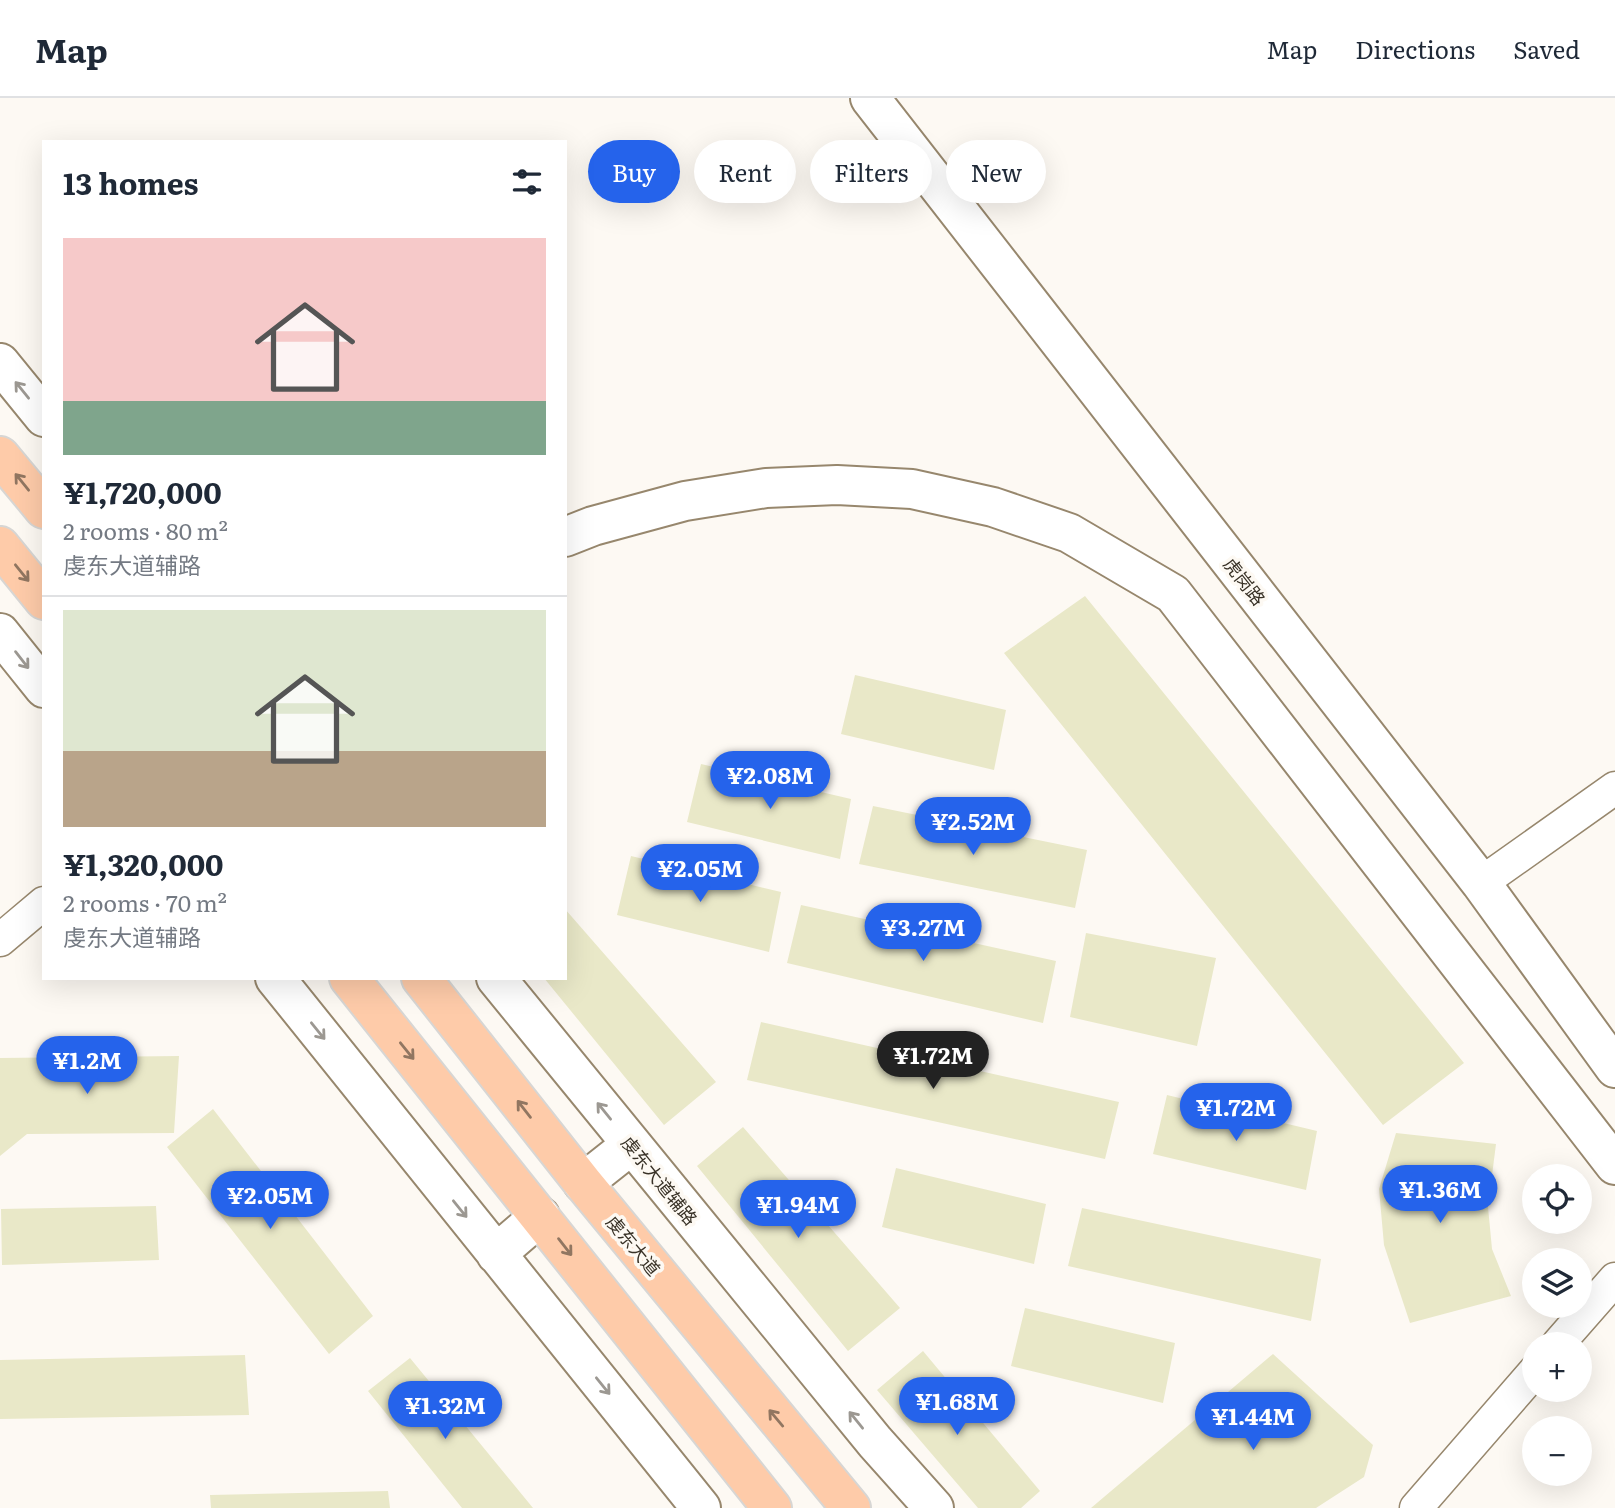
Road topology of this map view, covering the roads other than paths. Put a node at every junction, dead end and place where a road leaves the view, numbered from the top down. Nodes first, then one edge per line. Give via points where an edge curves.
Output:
1 (870, 98) edge
2 (0, 363) edge
3 (42, 415) edge
4 (0, 456) edge
5 (42, 507) edge
6 (567, 536) edge
7 (0, 546) edge
8 (42, 598) edge
9 (0, 633) edge
10 (42, 686) edge
11 (1615, 788) edge
12 (1481, 883) junction
13 (42, 904) edge
14 (0, 940) edge
15 (277, 980) edge
16 (351, 980) edge
17 (423, 980) edge
18 (498, 980) edge
19 (1615, 1068) edge
20 (631, 1145) junction
21 (1615, 1165) edge
22 (583, 1183) junction
23 (540, 1216) junction
24 (496, 1254) junction
25 (1615, 1279) edge
26 (1569, 1332) edge
27 (1522, 1386) edge
28 (701, 1508) edge
29 (772, 1508) edge
30 (851, 1508) edge
31 (934, 1508) edge
32 (1416, 1508) edge

1 - 12 street, 虎岗路
3 -> 2 street
5 -> 4 main road
6 - 21 street via 685,501 766,488 912,489 993,507 1069,533 1173,594
7 -> 8 main road
9 -> 10 street
11 - 12 street
12 - 19 street, 虎岗路
13 - 14 street
15 -> 24 street
16 -> 23 main road
22 -> 17 main road, 虔东大道
20 -> 18 street, 虔东大道辅路
20 - 22 street
31 -> 20 street, 虔东大道辅路
30 -> 22 main road, 虔东大道
23 - 24 street
23 -> 29 main road
24 -> 28 street
25 - 26 street
27 - 32 street

